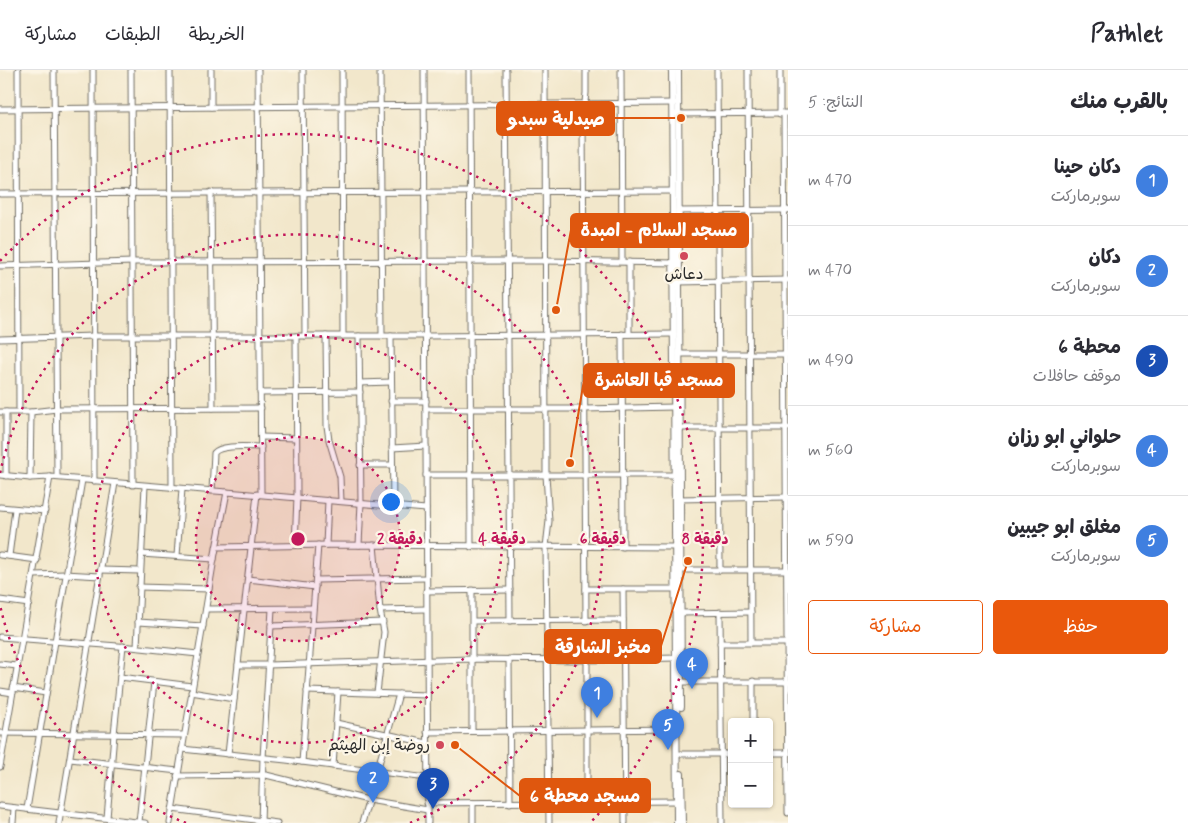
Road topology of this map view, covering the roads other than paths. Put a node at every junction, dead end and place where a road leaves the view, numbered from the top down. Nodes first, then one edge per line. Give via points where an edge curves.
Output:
1 (18, 70) edge
2 (54, 70) edge
3 (93, 70) edge
4 (131, 70) edge
5 (170, 70) edge
6 (211, 70) edge
7 (258, 70) edge
8 (303, 70) edge
9 (342, 70) edge
10 (380, 70) edge
11 (424, 70) edge
12 (469, 70) edge
13 (506, 70) edge
14 (544, 70) edge
15 (586, 70) edge
16 (621, 70) edge
17 (672, 70) edge
18 (678, 70) edge
19 (717, 70) edge
20 (748, 70) edge
21 (780, 70) edge
22 (675, 103) junction
23 (621, 104) junction
24 (380, 105) junction
25 (424, 105) junction
26 (469, 105) junction
27 (545, 105) junction
28 (585, 105) junction
29 (303, 106) junction
30 (341, 106) junction
31 (506, 106) junction
32 (211, 107) junction
33 (257, 107) junction
34 (55, 108) junction
35 (93, 108) junction
36 (131, 108) junction
37 (170, 108) junction
38 (0, 109) edge
39 (19, 109) junction
40 (675, 114) junction
41 (716, 114) junction
42 (748, 114) junction
43 (784, 114) edge
44 (672, 191) junction
45 (211, 192) junction
46 (380, 192) junction
47 (424, 192) junction
48 (470, 192) junction
49 (508, 192) junction
50 (545, 192) junction
51 (584, 192) junction
52 (622, 192) junction
53 (132, 193) junction
54 (170, 193) junction
55 (258, 193) junction
56 (303, 193) junction
57 (343, 193) junction
58 (0, 194) edge
59 (18, 194) junction
60 (55, 194) junction
61 (94, 194) junction
62 (786, 210) edge
63 (717, 211) junction
64 (750, 211) junction
65 (678, 212) junction
66 (381, 261) junction
67 (508, 261) junction
68 (545, 261) junction
69 (584, 261) junction
70 (622, 261) junction
71 (133, 262) junction
72 (170, 262) junction
73 (212, 262) junction
74 (304, 262) junction
75 (343, 262) junction
76 (425, 262) junction
77 (470, 262) junction
78 (629, 262) junction
79 (94, 263) junction
80 (259, 263) junction
81 (676, 263) junction
82 (56, 264) junction
83 (0, 266) edge
84 (18, 266) junction
85 (786, 280) edge
86 (718, 281) junction
87 (749, 281) junction
88 (679, 282) junction
89 (676, 305) junction
90 (622, 334) junction
91 (629, 334) junction
92 (674, 334) junction
93 (584, 335) junction
94 (94, 336) junction
95 (133, 336) junction
96 (170, 336) junction
97 (212, 336) junction
98 (260, 336) junction
99 (296, 336) junction
100 (305, 336) junction
101 (326, 336) junction
102 (343, 336) junction
103 (359, 336) junction
104 (382, 336) junction
105 (390, 336) junction
106 (426, 336) junction
107 (471, 336) junction
108 (508, 336) junction
109 (546, 336) junction
110 (0, 338) edge
111 (18, 338) junction
112 (57, 338) junction
113 (750, 353) junction
114 (679, 354) junction
115 (719, 354) junction
116 (786, 354) edge
117 (391, 382) junction
118 (360, 383) junction
119 (326, 392) junction
120 (360, 392) junction
121 (260, 393) junction
122 (296, 393) junction
123 (391, 401) junction
124 (426, 401) junction
125 (674, 407) junction
126 (213, 408) junction
127 (261, 408) junction
128 (471, 408) junction
129 (622, 408) junction
130 (57, 409) junction
131 (95, 409) junction
132 (132, 409) junction
133 (171, 409) junction
134 (426, 409) junction
135 (508, 409) junction
136 (547, 409) junction
137 (585, 409) junction
138 (0, 412) edge
139 (6, 412) junction
140 (19, 412) junction
141 (31, 412) junction
142 (750, 427) junction
143 (680, 428) junction
144 (720, 428) junction
145 (787, 428) edge
146 (261, 437) junction
147 (296, 438) junction
148 (426, 446) junction
149 (261, 447) junction
150 (392, 448) junction
151 (360, 465) junction
152 (392, 465) junction
153 (623, 474) junction
154 (0, 475) edge
155 (426, 475) junction
156 (471, 475) junction
157 (508, 475) junction
158 (546, 475) junction
159 (585, 475) junction
160 (675, 475) junction
161 (6, 476) junction
162 (50, 477) junction
163 (56, 477) junction
164 (30, 478) junction
165 (82, 480) junction
166 (94, 481) junction
167 (115, 483) junction
168 (133, 485) junction
169 (145, 486) junction
170 (172, 488) junction
171 (182, 489) junction
172 (212, 492) junction
173 (227, 492) junction
174 (259, 494) junction
175 (297, 497) junction
176 (787, 497) edge
177 (719, 498) junction
178 (751, 498) junction
179 (678, 499) junction
180 (328, 500) junction
181 (341, 501) junction
182 (361, 503) junction
183 (393, 506) junction
184 (0, 507) edge
185 (15, 509) junction
186 (426, 509) junction
187 (45, 511) junction
188 (295, 545) junction
189 (318, 545) junction
190 (326, 545) junction
191 (358, 545) junction
192 (252, 546) junction
193 (374, 546) junction
194 (426, 546) junction
195 (216, 547) junction
196 (470, 547) junction
197 (509, 547) junction
198 (546, 547) junction
199 (623, 547) junction
200 (675, 547) junction
201 (586, 548) junction
202 (140, 554) junction
203 (0, 555) edge
204 (9, 556) junction
205 (177, 556) junction
206 (214, 559) junction
207 (37, 560) junction
208 (101, 570) junction
209 (140, 570) junction
210 (680, 570) junction
211 (720, 570) junction
212 (787, 570) edge
213 (751, 571) junction
214 (65, 574) junction
215 (34, 575) junction
216 (100, 576) junction
217 (426, 578) junction
218 (376, 579) junction
219 (248, 580) junction
220 (316, 580) junction
221 (315, 587) junction
222 (139, 588) junction
223 (209, 589) junction
224 (586, 589) junction
225 (623, 589) junction
226 (675, 589) junction
227 (472, 590) junction
228 (510, 590) junction
229 (426, 591) junction
230 (0, 600) edge
231 (28, 604) junction
232 (314, 608) junction
233 (206, 609) junction
234 (244, 609) junction
235 (272, 609) junction
236 (426, 609) junction
237 (380, 610) junction
238 (787, 611) edge
239 (720, 612) junction
240 (751, 612) junction
241 (680, 613) junction
242 (586, 620) junction
243 (623, 620) junction
244 (472, 621) junction
245 (510, 621) junction
246 (548, 621) junction
247 (138, 622) junction
248 (382, 622) junction
249 (312, 625) junction
250 (203, 626) junction
251 (271, 626) junction
252 (0, 637) edge
253 (22, 638) junction
254 (55, 642) junction
255 (720, 643) junction
256 (751, 643) junction
257 (787, 643) edge
258 (88, 644) junction
259 (124, 646) junction
260 (137, 647) junction
261 (198, 654) junction
262 (676, 658) junction
263 (472, 659) junction
264 (509, 659) junction
265 (548, 659) junction
266 (624, 659) junction
267 (427, 660) junction
268 (587, 660) junction
269 (380, 662) junction
270 (0, 664) edge
271 (309, 664) junction
272 (238, 665) junction
273 (268, 665) junction
274 (17, 666) junction
275 (120, 677) junction
276 (753, 681) junction
277 (154, 682) junction
278 (681, 682) junction
279 (720, 682) junction
280 (788, 682) edge
281 (192, 686) junction
282 (0, 691) edge
283 (13, 691) junction
284 (307, 691) junction
285 (191, 692) junction
286 (338, 692) junction
287 (376, 692) junction
288 (46, 693) junction
289 (399, 694) junction
290 (427, 695) junction
291 (234, 698) junction
292 (753, 718) edge
293 (336, 724) junction
294 (624, 729) junction
295 (677, 729) junction
296 (548, 730) junction
297 (587, 730) junction
298 (472, 731) junction
299 (510, 731) junction
300 (40, 732) junction
301 (427, 732) junction
302 (0, 733) edge
303 (7, 733) junction
304 (74, 733) junction
305 (114, 734) junction
306 (148, 734) junction
307 (184, 734) junction
308 (387, 734) junction
309 (427, 743) junction
310 (182, 749) junction
311 (773, 753) edge
312 (788, 753) edge
313 (228, 754) junction
314 (679, 754) junction
315 (722, 754) junction
316 (728, 754) edge
317 (263, 758) junction
318 (70, 760) junction
319 (302, 762) junction
320 (112, 764) junction
321 (333, 766) junction
322 (0, 767) edge
323 (146, 768) junction
324 (376, 771) junction
325 (178, 774) junction
326 (262, 774) junction
327 (427, 778) junction
328 (788, 794) edge
329 (368, 800) junction
330 (625, 801) junction
331 (677, 801) junction
332 (549, 802) junction
333 (587, 802) junction
334 (427, 803) junction
335 (473, 803) junction
336 (510, 803) junction
337 (0, 806) edge
338 (14, 808) junction
339 (27, 809) junction
340 (172, 809) junction
341 (428, 810) junction
342 (60, 813) junction
343 (788, 813) edge
344 (104, 820) edge
345 (261, 822) edge
346 (12, 823) edge
347 (59, 823) edge
348 (142, 823) edge
349 (170, 823) edge
350 (277, 823) edge
351 (362, 823) edge
352 (428, 823) edge
353 (473, 823) edge
354 (549, 823) edge
355 (625, 823) edge
356 (677, 823) edge
357 (682, 823) edge
358 (722, 823) edge

1 - 39 street
2 - 34 street
3 - 35 street
4 - 36 street
5 - 37 street
6 - 32 street
7 - 33 street
8 - 29 street
9 - 30 street
10 - 24 street
11 - 25 street
12 - 26 street
13 - 31 street
14 - 27 street
15 - 28 street
16 - 23 street
17 - 22 main road
18 - 22 main road
19 - 41 street
20 - 42 street
21 - 43 street
22 - 23 street
22 - 40 main road
23 - 28 street
23 - 52 street
24 - 25 street
24 - 30 street
24 - 46 street
25 - 26 street
25 - 47 street
26 - 31 street
26 - 48 street
27 - 28 street
27 - 31 street
27 - 50 street
28 - 51 street
29 - 30 street
29 - 33 street
29 - 56 street
30 - 57 street
31 - 49 street
32 - 33 street
32 - 37 street
33 - 55 street
34 - 35 street
34 - 39 street
34 - 60 street
35 - 36 street
35 - 61 street
36 - 37 street
36 - 53 street
37 - 54 street
38 - 39 street
39 - 59 street
40 - 41 street
40 - 44 main road
40 - 65 main road
41 - 42 street
41 - 63 street
42 - 43 street
42 - 64 street
43 - 62 street
44 - 52 street
44 - 81 main road
45 - 54 street
45 - 55 street
45 - 73 street
46 - 47 street
46 - 57 street
46 - 66 street
47 - 48 street
47 - 76 street
48 - 49 street
48 - 77 street
49 - 50 street
49 - 67 street
50 - 51 street
50 - 68 street
51 - 52 street
51 - 69 street
52 - 70 street
53 - 54 street
53 - 61 street
53 - 71 street
54 - 72 street
55 - 56 street
55 - 80 street
56 - 57 street
56 - 74 street
57 - 75 street
58 - 59 street
59 - 60 street
59 - 84 street
60 - 61 street
60 - 82 street
61 - 79 street
62 - 64 street
62 - 85 street
63 - 64 street
63 - 65 street
63 - 86 street
64 - 87 street
65 - 81 main road
66 - 75 street
66 - 76 street
66 - 104 street
67 - 68 street
67 - 77 street
67 - 108 street
68 - 69 street
68 - 109 street
69 - 70 street
69 - 93 street
70 - 78 street
71 - 72 street
71 - 79 street
71 - 95 street
72 - 73 street
72 - 96 street
73 - 80 street
73 - 97 street
74 - 75 street
74 - 80 street
74 - 100 street
75 - 102 street
76 - 77 street
76 - 106 street
77 - 107 street
78 - 81 street
78 - 91 street
79 - 82 street
79 - 94 street
80 - 98 street
81 - 88 main road
81 - 89 main road
82 - 84 street
82 - 112 street
83 - 84 street
84 - 111 street
85 - 87 street
85 - 116 street
86 - 87 street
86 - 88 street
86 - 115 street
87 - 113 street
88 - 89 main road
89 - 92 main road
89 - 114 main road
90 - 91 street
90 - 93 street
90 - 129 street
91 - 92 street
92 - 125 main road
93 - 109 street
93 - 137 street
94 - 95 street
94 - 112 street
94 - 131 street
95 - 96 street
95 - 132 street
96 - 97 street
96 - 133 street
97 - 98 street
97 - 126 street
98 - 99 street
98 - 121 street
99 - 100 street
99 - 122 street
100 - 101 street
101 - 102 street
101 - 119 street
102 - 103 street
103 - 104 street
103 - 118 street
104 - 105 street
105 - 106 street
105 - 117 street
106 - 107 street
106 - 124 street
107 - 108 street
107 - 128 street
108 - 109 street
108 - 135 street
109 - 136 street
110 - 111 street
111 - 112 street
111 - 140 street
112 - 130 street
113 - 115 street
113 - 116 street
113 - 142 street
114 - 115 street
114 - 143 main road
115 - 144 street
116 - 145 street
117 - 118 street
117 - 123 street
118 - 120 street
119 - 120 street
119 - 122 street
119 - 181 street via 327,434 340,477
120 - 151 street
121 - 122 street
121 - 127 street
122 - 147 street
123 - 124 street
123 - 150 street
124 - 134 street
125 - 129 street
125 - 160 main road
126 - 127 street
126 - 133 street
127 - 146 street
128 - 134 street
128 - 135 street
128 - 156 street
129 - 137 street
129 - 153 street
130 - 131 street
130 - 141 street
130 - 163 street
131 - 132 street
131 - 166 street
132 - 133 street
132 - 168 street
133 - 170 street
134 - 148 street
135 - 136 street
135 - 157 street
136 - 137 street
136 - 158 street
137 - 159 street
138 - 139 street
139 - 140 street
139 - 161 street
140 - 141 street
141 - 164 street
142 - 144 street
142 - 145 street
142 - 178 street
143 - 144 street
143 - 179 main road
144 - 177 street
145 - 176 street
146 - 147 street
146 - 149 street
147 - 175 street
148 - 150 street
148 - 155 street
149 - 172 street via 222,447 215,450
149 - 174 street
150 - 152 street
151 - 152 street
151 - 182 street
152 - 183 street
153 - 159 street
153 - 160 street
153 - 199 street
154 - 161 street
155 - 156 street
155 - 186 street
156 - 157 street
156 - 196 street
157 - 158 street
157 - 197 street
158 - 159 street
158 - 198 street
159 - 201 street
160 - 179 main road
161 - 164 street
162 - 163 street
162 - 164 street
162 - 187 street
163 - 165 street
165 - 166 street
165 - 214 street
166 - 167 street
167 - 168 street
167 - 208 street
168 - 169 street
169 - 170 street
169 - 202 street
170 - 171 street
171 - 172 street
171 - 205 street
172 - 173 street
173 - 174 street
173 - 195 street
174 - 175 street
174 - 192 street
175 - 180 street
175 - 188 street
176 - 178 street
176 - 212 street
177 - 178 street
177 - 179 street
177 - 211 street
178 - 213 street
179 - 200 main road
179 - 210 main road
180 - 181 street
180 - 190 street
181 - 182 street
182 - 183 street
182 - 191 street
183 - 186 street
184 - 185 street
185 - 187 street
185 - 204 street
186 - 194 street
187 - 207 street
188 - 189 street
188 - 192 street
189 - 190 street
189 - 220 street
190 - 191 street
191 - 193 street
192 - 195 street
192 - 219 street
193 - 194 street
193 - 218 street
194 - 196 street
194 - 217 street
195 - 206 street
196 - 197 street
197 - 198 street
197 - 228 street
198 - 201 street
198 - 246 street
199 - 200 street
199 - 201 street
200 - 226 main road
201 - 224 street
202 - 205 street
202 - 209 street
203 - 204 street
204 - 207 street
205 - 206 street
206 - 223 street
207 - 215 street
208 - 209 street
208 - 216 street
209 - 222 street
210 - 211 street
210 - 241 main road
211 - 213 street
212 - 213 street
212 - 238 street
213 - 240 street
214 - 215 street
214 - 216 street
214 - 254 street
215 - 231 street
216 - 258 street
217 - 218 street
217 - 229 street
218 - 220 street
218 - 237 street
219 - 221 street
219 - 234 street
220 - 221 street
221 - 232 street
222 - 223 street
222 - 247 street
223 - 233 street
224 - 225 street
224 - 242 street
225 - 226 street
225 - 243 street
226 - 262 main road
227 - 228 street
227 - 229 street
227 - 244 street
228 - 245 street
229 - 236 street
230 - 231 street
231 - 253 street
232 - 235 street
232 - 249 street
233 - 234 street
233 - 250 street
234 - 235 street
234 - 272 street
235 - 251 street
236 - 237 street
236 - 267 street
237 - 248 street
238 - 257 street
239 - 240 street
239 - 241 street
239 - 255 street
240 - 256 street
241 - 278 main road
242 - 243 street
242 - 246 street
243 - 266 street
244 - 245 street
244 - 263 street
245 - 246 street
246 - 265 street
247 - 250 street
247 - 260 street
248 - 249 street
248 - 269 street via 384,638
249 - 251 street
249 - 271 street
250 - 261 street
251 - 273 street
252 - 253 street
253 - 254 street
253 - 274 street
254 - 258 street
254 - 288 street
255 - 256 street
255 - 279 street
256 - 257 street
257 - 280 street
258 - 259 street
258 - 304 street
259 - 260 street
259 - 275 street
260 - 261 street
261 - 281 street
262 - 266 street
262 - 295 main road
263 - 264 street
263 - 267 street
263 - 298 street
264 - 265 street
264 - 299 street
265 - 268 street
265 - 296 street
266 - 268 street
266 - 294 street
267 - 269 street
267 - 290 street
268 - 297 street
269 - 271 street
269 - 287 street
270 - 274 street
271 - 273 street
271 - 284 street
272 - 273 street
272 - 291 street
273 - 317 street
274 - 283 street
275 - 277 street
275 - 305 street
276 - 279 street
276 - 280 street
276 - 292 street
277 - 281 street
277 - 306 street
278 - 279 street
278 - 314 main road
279 - 315 street
280 - 312 street
281 - 285 street
282 - 283 street
283 - 288 street
283 - 303 street
284 - 286 street
284 - 319 street
285 - 291 street
285 - 307 street
286 - 287 street
286 - 293 street
287 - 289 street
288 - 300 street
289 - 290 street
289 - 308 street
290 - 301 street
291 - 313 street
293 - 308 street
293 - 321 street
294 - 295 street
294 - 297 street
294 - 330 street
295 - 314 main road
296 - 297 street
296 - 299 street
296 - 332 street
297 - 333 street
298 - 299 street
298 - 301 street
299 - 336 street
300 - 303 street
300 - 304 street
300 - 339 street
301 - 309 street
302 - 303 street
303 - 322 street
304 - 305 street
304 - 318 street
305 - 306 street
305 - 320 street
306 - 307 street
306 - 323 street
307 - 310 street
308 - 309 street
308 - 324 street
309 - 327 street
310 - 313 street
310 - 325 street
311 - 312 street
312 - 328 street
313 - 317 street
314 - 315 street
314 - 331 main road
314 - 357 main road
315 - 316 street
315 - 358 street
317 - 319 street
317 - 326 street
318 - 320 street
318 - 342 street
319 - 321 street
320 - 323 street
320 - 344 street
321 - 324 street
323 - 325 street
323 - 348 street
324 - 327 street
324 - 329 street
325 - 326 street
325 - 340 street
326 - 329 street
326 - 345 street
327 - 334 street
328 - 343 street
329 - 341 street
329 - 351 street
330 - 331 street
330 - 333 street
330 - 355 street
331 - 356 main road
332 - 333 street
332 - 336 street
332 - 354 street
334 - 335 street
334 - 341 street
335 - 336 street
335 - 353 street
337 - 338 street
338 - 339 street
338 - 346 street
339 - 342 street
340 - 345 street
340 - 349 street
341 - 352 street
342 - 344 street
342 - 347 street
344 - 348 street
345 - 350 street

